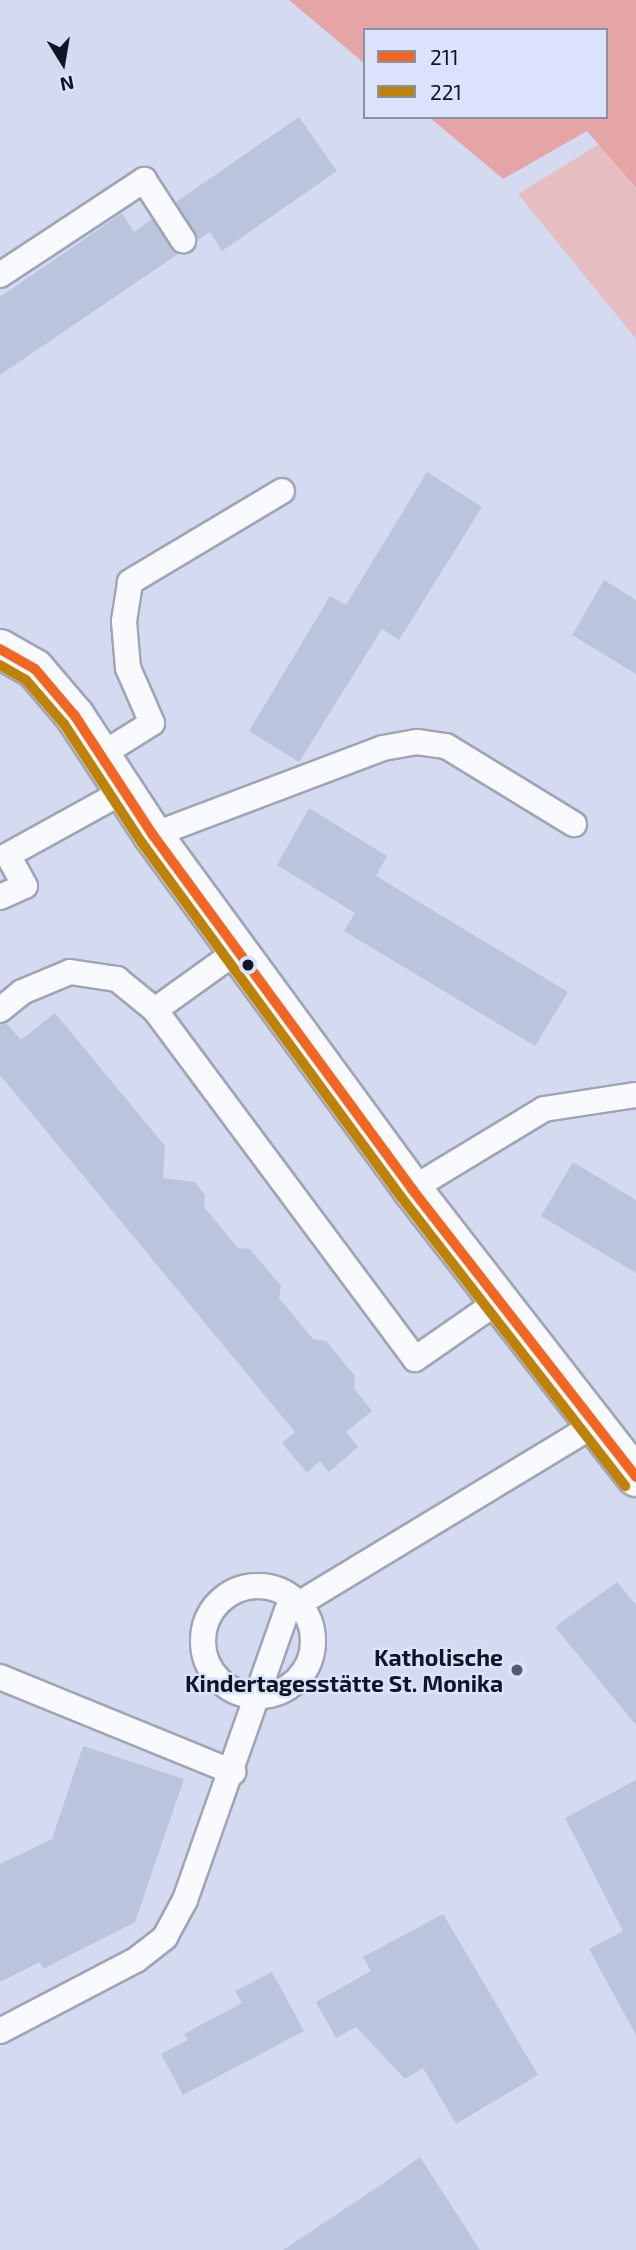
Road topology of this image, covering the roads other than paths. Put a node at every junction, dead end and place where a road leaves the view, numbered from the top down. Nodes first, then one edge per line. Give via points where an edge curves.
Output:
1 (183, 240) dead end
2 (0, 275) edge
3 (282, 491) dead end
4 (0, 649) edge
5 (101, 755) junction
6 (124, 790) junction
7 (574, 824) dead end
8 (153, 835) junction
9 (0, 897) edge
10 (237, 951) junction
11 (0, 1010) edge
12 (155, 1010) junction
13 (636, 1095) edge
14 (412, 1189) junction
15 (497, 1302) junction
16 (593, 1426) junction
17 (636, 1477) edge
18 (299, 1603) junction
19 (0, 1676) edge
20 (257, 1697) junction
21 (233, 1772) junction
22 (0, 2031) edge

1 - 2 lane via 144,180
3 - 5 lane via 130,582 124,621 128,668 152,723
4 - 5 street via 35,669 52,686
5 - 6 street
6 - 8 street
6 - 9 lane via 8,855 25,886
7 - 8 lane via 446,746 417,742 383,748
8 - 10 street
10 - 12 lane
10 - 14 street
11 - 12 lane via 22,992 70,972 117,979
12 - 15 lane via 415,1359
13 - 14 lane via 544,1109
14 - 15 street
15 - 16 street
16 - 17 street
16 - 18 lane
18 - 20 lane via 287,1611
18 - 20 lane via 310,1621 314,1643 309,1664 297,1681 278,1693
18 - 20 lane via 281,1590 260,1586 238,1589 220,1601 208,1619 202,1640 206,1661 218,1679 236,1692
19 - 21 lane
20 - 21 lane
21 - 22 lane via 186,1900 165,1937 136,1960

